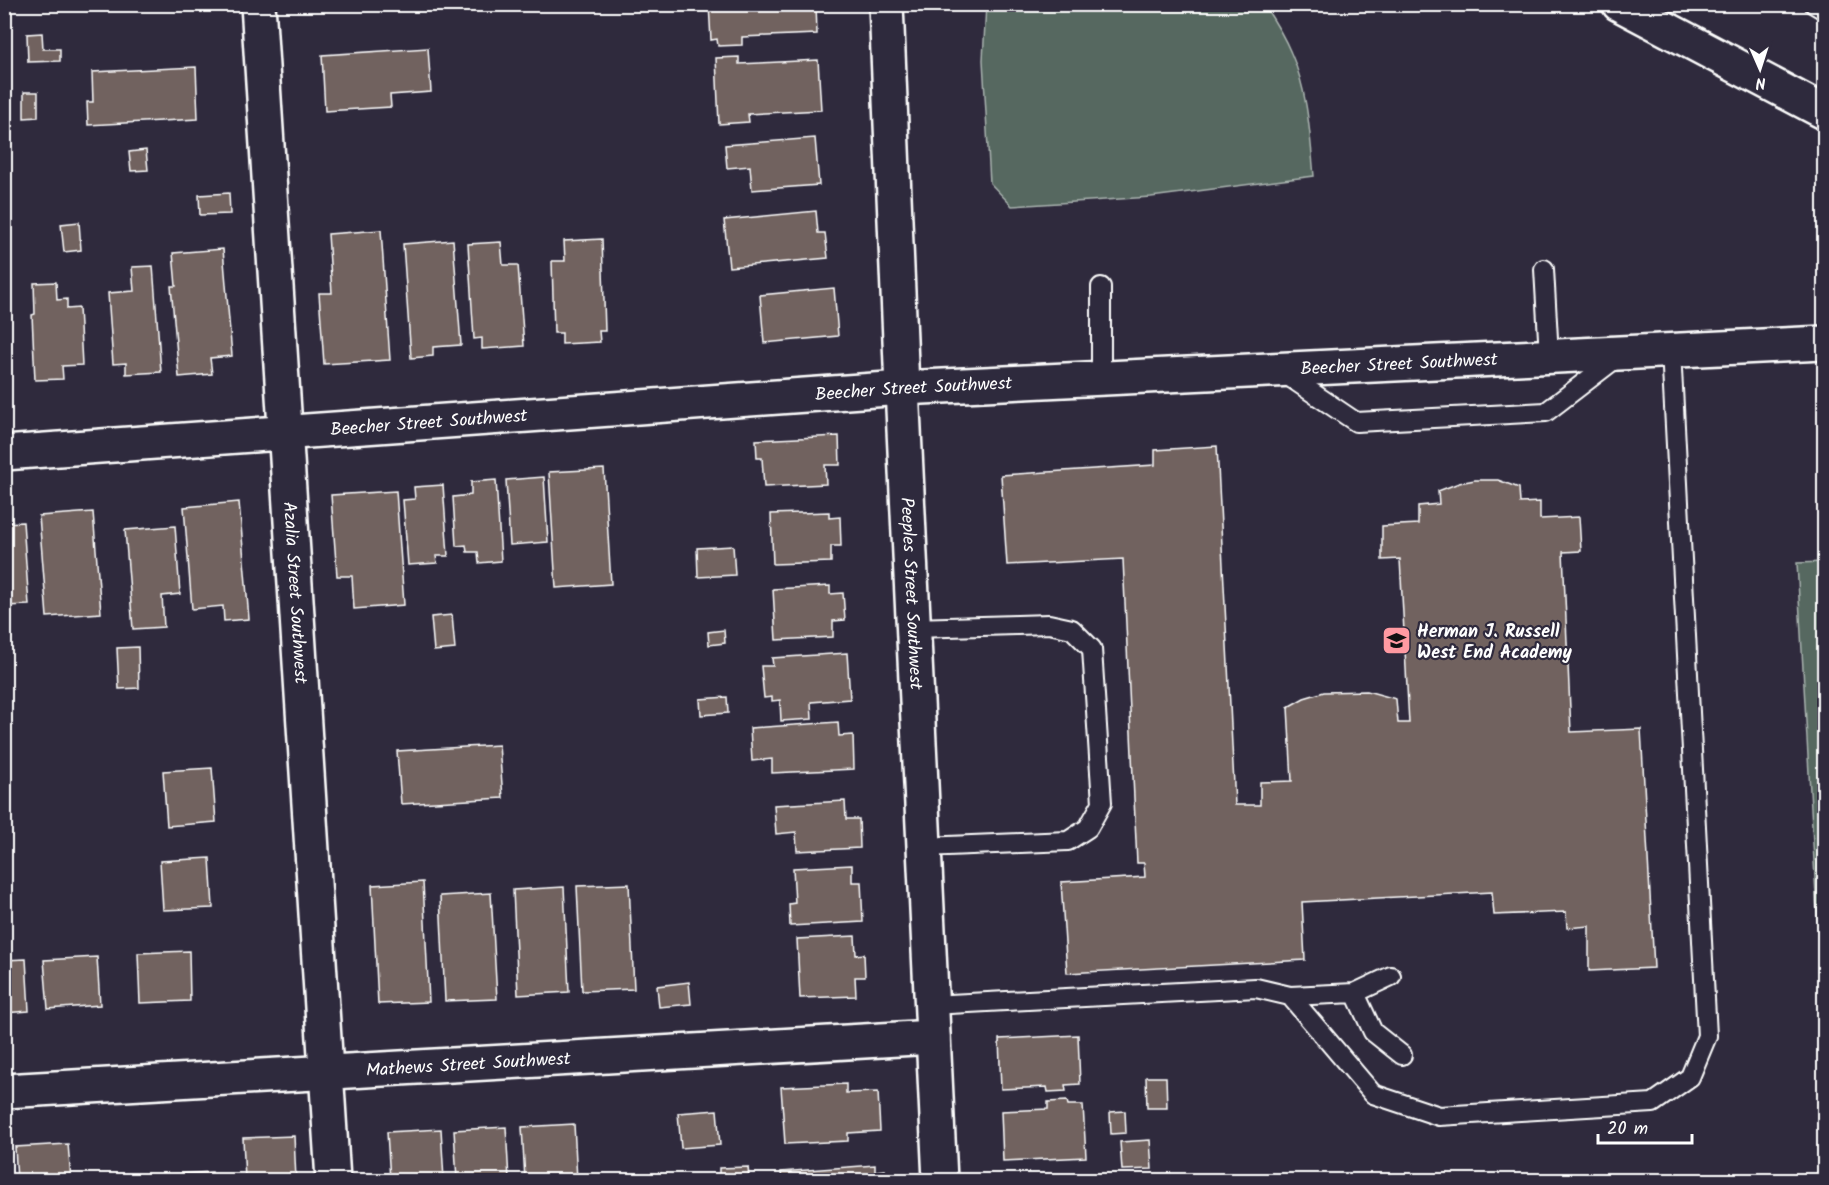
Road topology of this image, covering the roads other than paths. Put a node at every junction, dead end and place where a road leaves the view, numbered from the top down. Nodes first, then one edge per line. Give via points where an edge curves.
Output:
1 (258, 4) edge
2 (886, 4) edge
3 (1619, 4) edge
4 (1814, 4) edge
5 (1824, 10) edge
6 (1824, 112) edge
7 (1544, 269) dead end
8 (1101, 287) dead end
9 (1824, 343) edge
10 (1671, 350) junction
11 (1623, 352) junction
12 (1549, 356) junction
13 (1278, 369) junction
14 (1101, 378) junction
15 (902, 388) junction
16 (285, 431) junction
17 (4, 453) edge
18 (913, 628) junction
19 (924, 847) junction
20 (1391, 976) dead end
21 (1355, 993) junction
22 (1290, 996) junction
23 (931, 1005) junction
24 (933, 1037) junction
25 (1402, 1055) dead end
26 (326, 1072) junction
27 (4, 1091) edge
28 (333, 1180) edge
29 (940, 1180) edge

1 - 16 street, Azalia Street Southwest
2 - 15 street, Peeples Street Southwest
3 - 6 street
4 - 5 lane
7 - 12 lane
8 - 14 lane
9 - 10 street, Beecher Street Southwest
10 - 11 street, Beecher Street Southwest
10 - 22 lane via 1707,1036 1690,1077 1653,1102 1439,1116 1373,1094
11 - 12 street, Beecher Street Southwest
11 - 13 lane via 1546,412 1460,417 1356,422
12 - 13 street, Beecher Street Southwest
13 - 14 street, Beecher Street Southwest
14 - 15 street, Beecher Street Southwest
15 - 16 street, Beecher Street Southwest
15 - 18 street, Peeples Street Southwest
16 - 17 street, Beecher Street Southwest
16 - 26 street, Azalia Street Southwest
18 - 19 street, Peeples Street Southwest
18 - 19 lane via 1049,624 1072,629 1092,649 1102,803 1088,828 1068,841
19 - 23 street, Peeples Street Southwest
20 - 21 lane
21 - 22 lane
21 - 25 lane via 1373,1032
22 - 23 lane via 1256,988
23 - 24 street, Peeples Street Southwest
24 - 26 street, Mathews Street Southwest
24 - 29 street, Peeples Street Southwest
26 - 27 street, Mathews Street Southwest
26 - 28 street, Azalia Street Southwest

